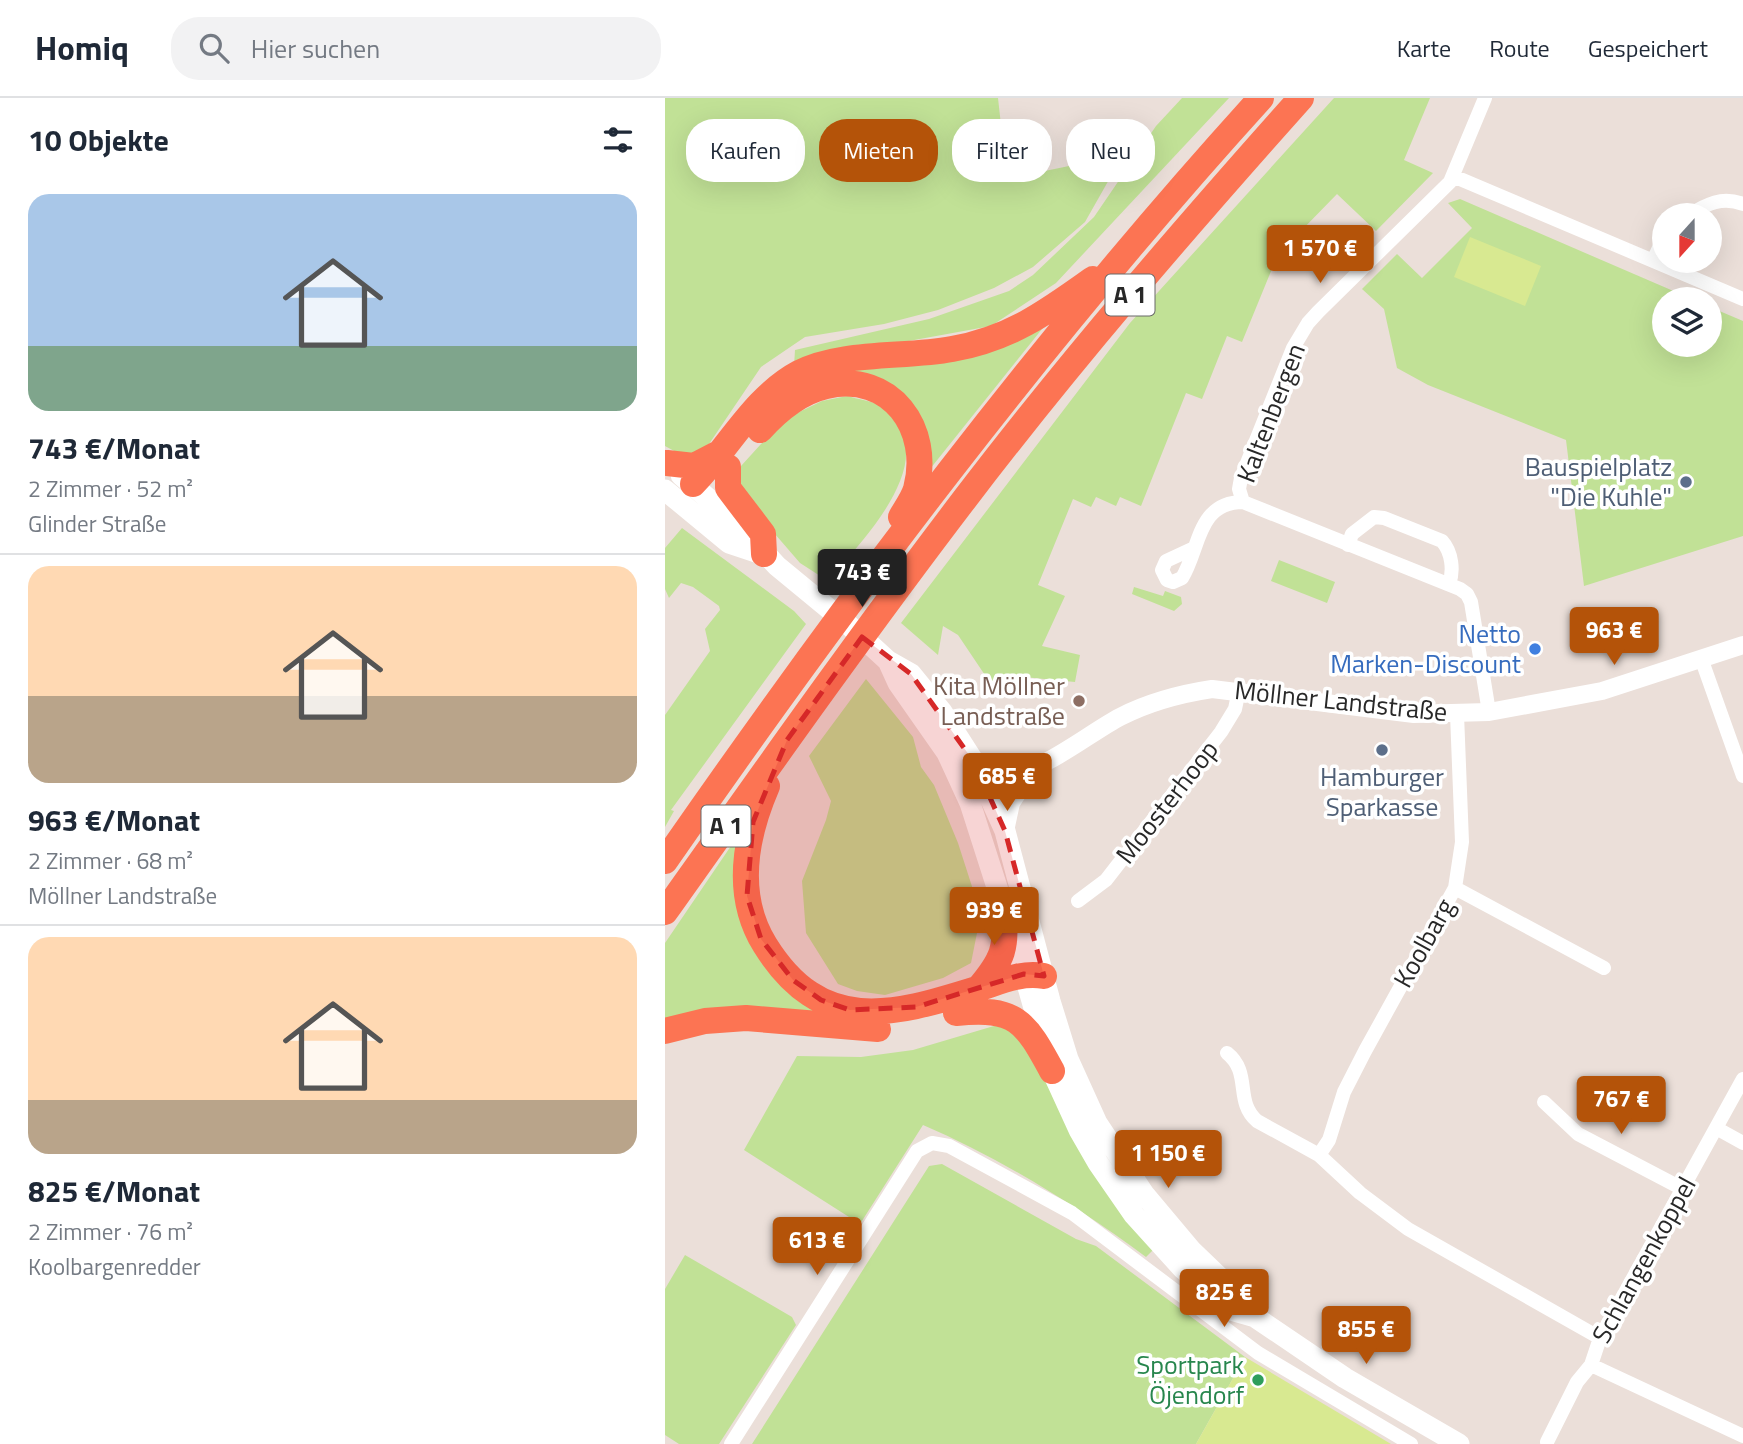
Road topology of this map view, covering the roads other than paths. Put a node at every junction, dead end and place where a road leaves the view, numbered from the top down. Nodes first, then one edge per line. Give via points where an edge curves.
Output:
1 (1261, 98) edge
2 (1301, 98) edge
3 (1485, 98) edge
4 (1453, 176) junction
5 (1711, 203) edge
6 (1743, 204) edge
7 (1120, 259) junction
8 (1652, 261) edge
9 (1681, 273) edge
10 (1743, 299) edge
11 (725, 459) junction
12 (666, 463) edge
13 (685, 496) edge
14 (1243, 502) junction
15 (1348, 545) junction
16 (1194, 548) dead end
17 (764, 555) junction
18 (867, 580) junction
19 (1449, 584) junction
20 (1743, 645) edge
21 (1701, 658) junction
22 (888, 661) junction
23 (1239, 690) junction
24 (1489, 712) junction
25 (1457, 714) junction
26 (787, 740) junction
27 (974, 762) junction
28 (1033, 769) junction
29 (1009, 773) junction
30 (1743, 776) edge
31 (1019, 790) junction
32 (979, 799) junction
33 (1005, 831) junction
34 (665, 861) edge
35 (1455, 888) junction
36 (1078, 901) dead end
37 (1003, 908) junction
38 (665, 912) edge
39 (1604, 968) dead end
40 (1032, 980) junction
41 (977, 989) junction
42 (956, 1013) junction
43 (665, 1031) edge
44 (1227, 1053) dead end
45 (1052, 1071) junction
46 (1743, 1079) edge
47 (1544, 1102) dead end
48 (1716, 1128) junction
49 (1743, 1143) edge
50 (1319, 1155) junction
51 (1683, 1189) junction
52 (1255, 1317) junction
53 (1600, 1338) junction
54 (1591, 1365) junction
55 (1743, 1436) edge
56 (1547, 1442) dead end
57 (731, 1444) edge
58 (1411, 1444) edge
59 (1459, 1444) edge

1 - 7 highway, A 1
2 - 26 highway, A 1 via 1142,280 966,498
3 - 4 street, Kaltenbergen
4 - 8 street
4 - 14 street, Kaltenbergen via 1300,334 1241,478
5 - 6 street
7 - 11 highway via 1038,318 1003,335 952,349 831,362 799,374 770,395
7 - 18 highway, A 1
9 - 10 street
11 - 12 highway via 694,466
11 - 13 highway
11 - 17 highway via 728,488 763,534
11 - 18 highway via 775,414 812,390 851,384 876,390 895,402 914,429 918,474 915,492
12 - 13 main road
13 - 17 main road via 740,527
14 - 15 street, Kaltenbergen
14 - 16 street, Kaltenbergen via 1233,502 1207,519
15 - 19 street, Kaltenbergen
15 - 19 street via 1352,534 1374,517 1384,518 1447,546 1453,574
17 - 22 main road
18 - 34 highway, A 1
19 - 24 street, Kaltenbergen via 1467,594 1471,602
20 - 21 street, Möllner Landstraße
21 - 24 street, Möllner Landstraße via 1602,691
21 - 30 street
22 - 27 main road via 911,674
22 - 32 main road via 898,683
23 - 25 street, Möllner Landstraße via 1414,714
23 - 28 street, Möllner Landstraße via 1212,689 1149,704
23 - 36 street, Moosterhoop via 1235,709 1221,732 1106,880
24 - 25 street, Möllner Landstraße
25 - 35 street, Koolbarg via 1462,842
26 - 38 highway, A 1
26 - 41 highway via 747,846 747,896 771,954 809,993 850,1010 900,1010
27 - 29 street, Möllner Landstraße
27 - 32 main road
28 - 29 street, Möllner Landstraße
28 - 31 street, Möllner Landstraße
29 - 32 street
31 - 32 street
31 - 33 street, Möllner Landstraße
32 - 33 main road
32 - 37 main road
33 - 40 main road
35 - 39 street
35 - 50 street, Koolbarg via 1360,1060
37 - 40 main road
37 - 41 highway via 1006,938 1002,954
40 - 41 highway
40 - 42 highway
40 - 45 main road
40 - 52 main road via 1097,1123 1144,1195
42 - 43 highway via 883,1028 746,1018 705,1021
42 - 45 highway via 989,1010 1014,1019 1032,1037
44 - 50 street via 1236,1060 1243,1079 1248,1114
45 - 52 main road via 1079,1130 1134,1215 1215,1297 1234,1311
46 - 48 street, Schlangenkoppel
47 - 51 street via 1579,1134
48 - 49 street
48 - 51 street, Schlangenkoppel
50 - 53 street via 1408,1229
51 - 53 street, Schlangenkoppel
52 - 59 main road via 1345,1378
53 - 54 street, Schlangenkoppel
54 - 55 street
54 - 56 street, Schlangenkoppel via 1577,1382
57 - 58 street via 917,1151 932,1143 949,1146 1072,1213 1258,1353

